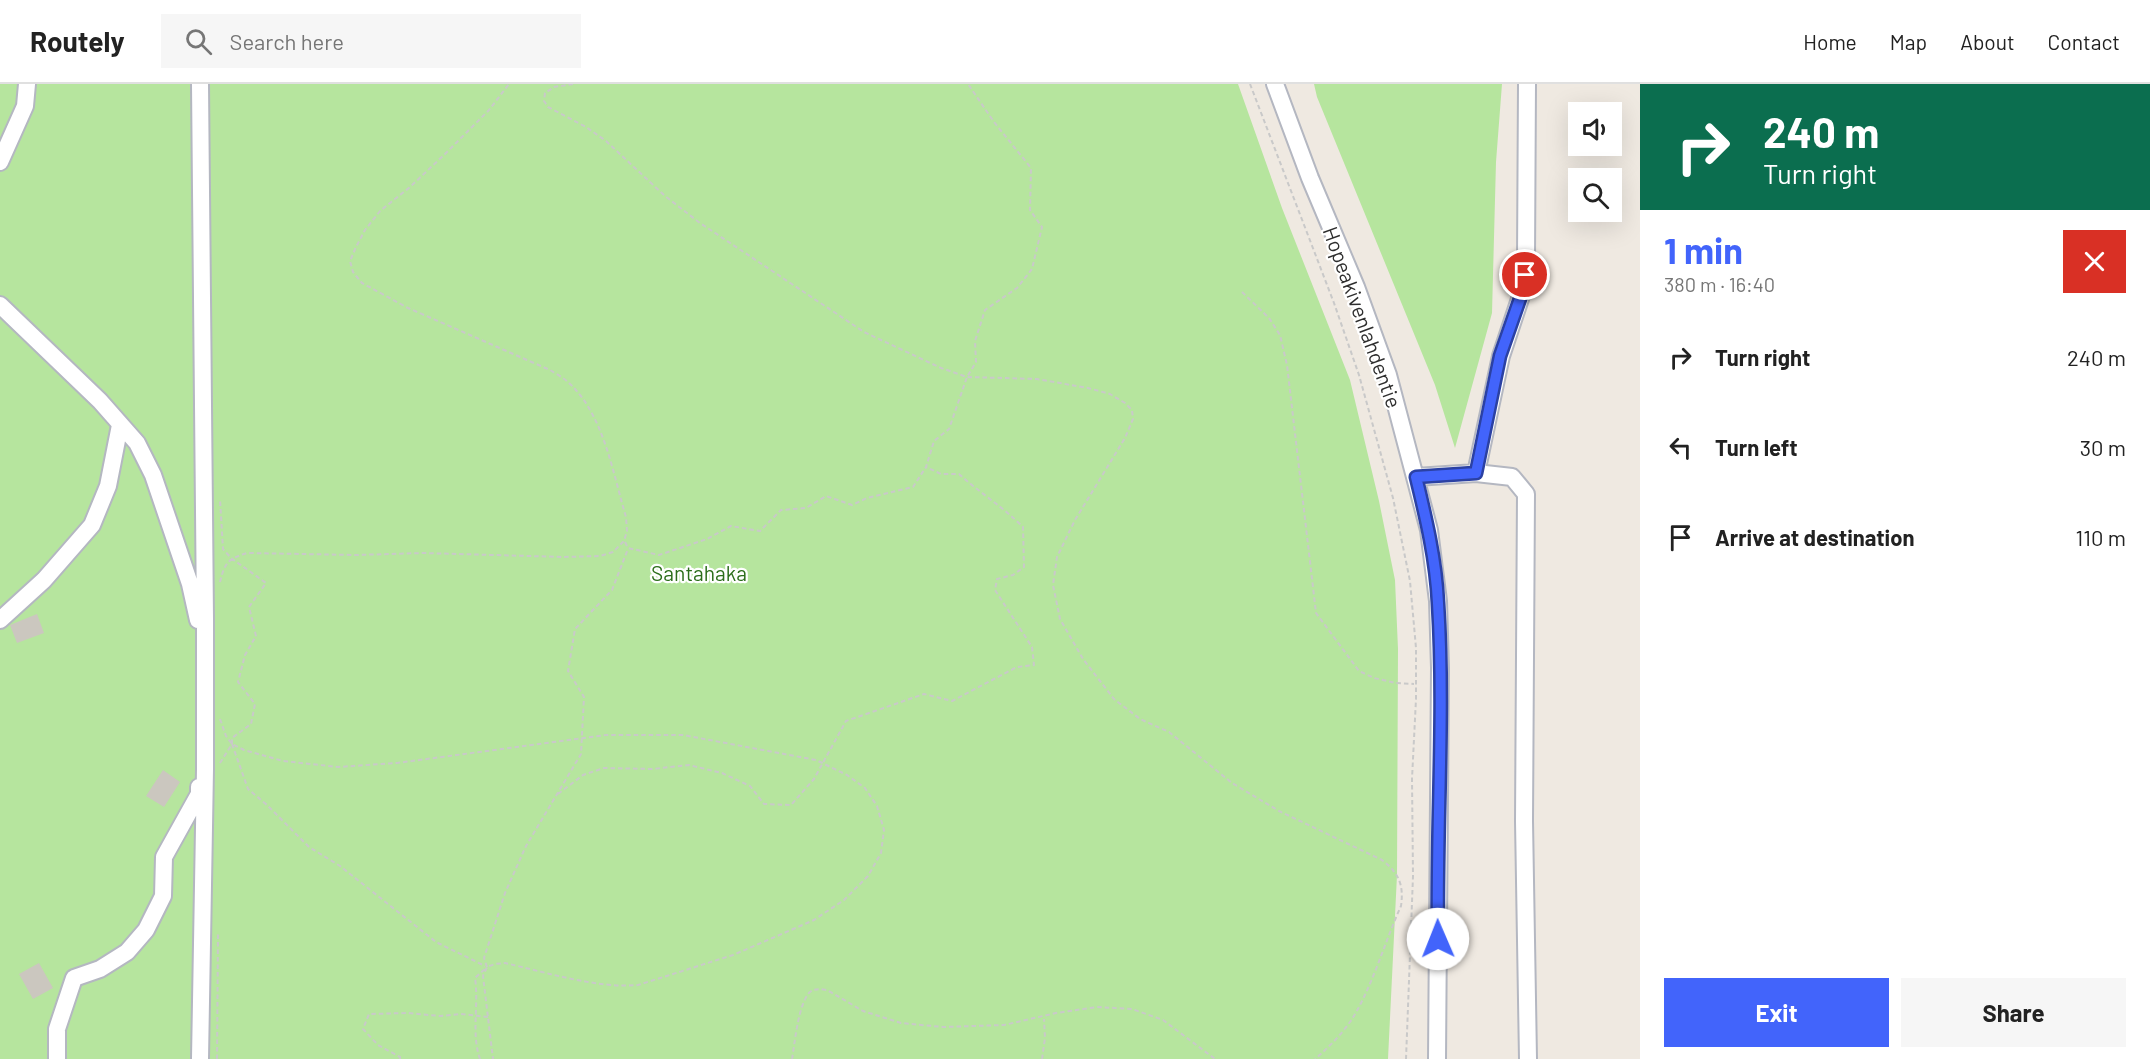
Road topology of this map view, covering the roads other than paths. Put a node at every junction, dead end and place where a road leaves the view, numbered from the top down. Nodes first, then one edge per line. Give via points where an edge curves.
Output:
1 (27, 84) edge
2 (200, 84) edge
3 (1275, 84) edge
4 (1527, 84) edge
5 (0, 162) edge
6 (0, 305) edge
7 (120, 425) junction
8 (1476, 473) junction
9 (1416, 477) junction
10 (0, 620) edge
11 (57, 1059) edge
12 (200, 1059) edge
13 (1437, 1059) edge
14 (1528, 1059) edge

1 - 5 street via 25,106
2 - 12 street via 205,618
3 - 9 street, Hopeakivenlahdentie via 1388,375
4 - 8 street via 1527,260 1523,290 1500,356
6 - 7 street
7 - 10 street via 108,486 92,525 44,580
7 - 11 street via 137,443 153,475 198,618 200,794 164,857 163,896 146,930 127,952 100,969 74,978 57,1029
8 - 9 street
8 - 14 street via 1512,477 1526,494 1524,810
9 - 13 street, Hopeakivenlahdentie via 1429,530 1438,601

